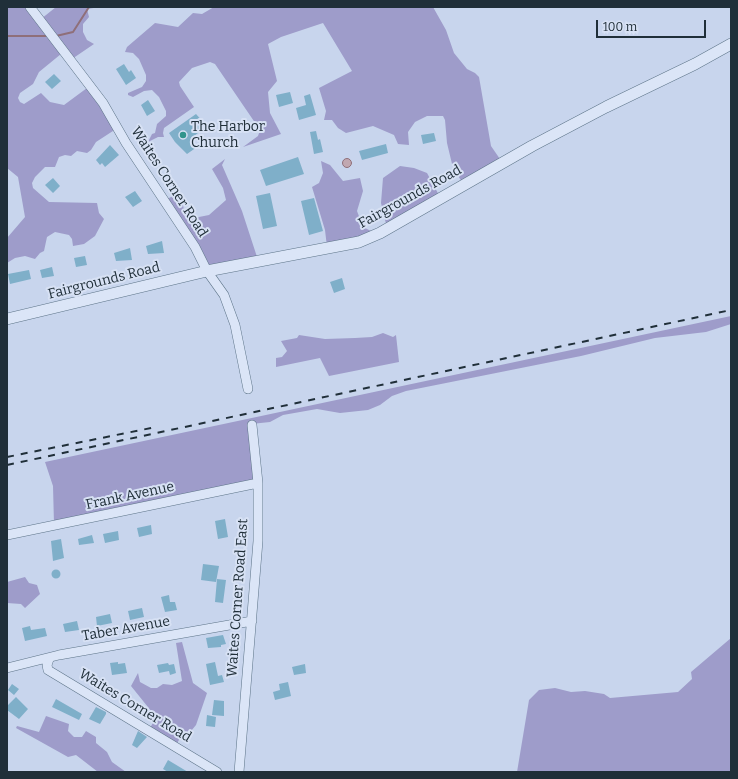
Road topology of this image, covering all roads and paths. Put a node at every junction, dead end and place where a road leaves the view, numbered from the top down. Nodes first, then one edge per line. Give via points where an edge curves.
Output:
1 (30, 7) edge
2 (731, 44) edge
3 (207, 271) junction
4 (7, 319) edge
5 (248, 389) dead end
6 (252, 425) dead end
7 (258, 483) junction
8 (7, 535) edge
9 (252, 621) junction
10 (49, 659) junction
11 (7, 668) edge
12 (218, 772) edge
13 (239, 772) edge

1 - 3 street, Waites Corner Road via 103,103 126,143 195,247
2 - 3 street, Fairgrounds Road via 532,146 380,233 344,246
3 - 4 street, Fairgrounds Road
3 - 5 street, Waites Corner Road via 224,295 230,309
6 - 7 street, Waites Corner Road East
7 - 8 street, Frank Avenue
7 - 9 street, Waites Corner Road East via 258,541
9 - 10 street, Taber Avenue via 59,655
9 - 13 street, Waites Corner Road East
10 - 11 street, Taber Avenue
10 - 12 street, Waites Corner Road via 48,670 53,674

